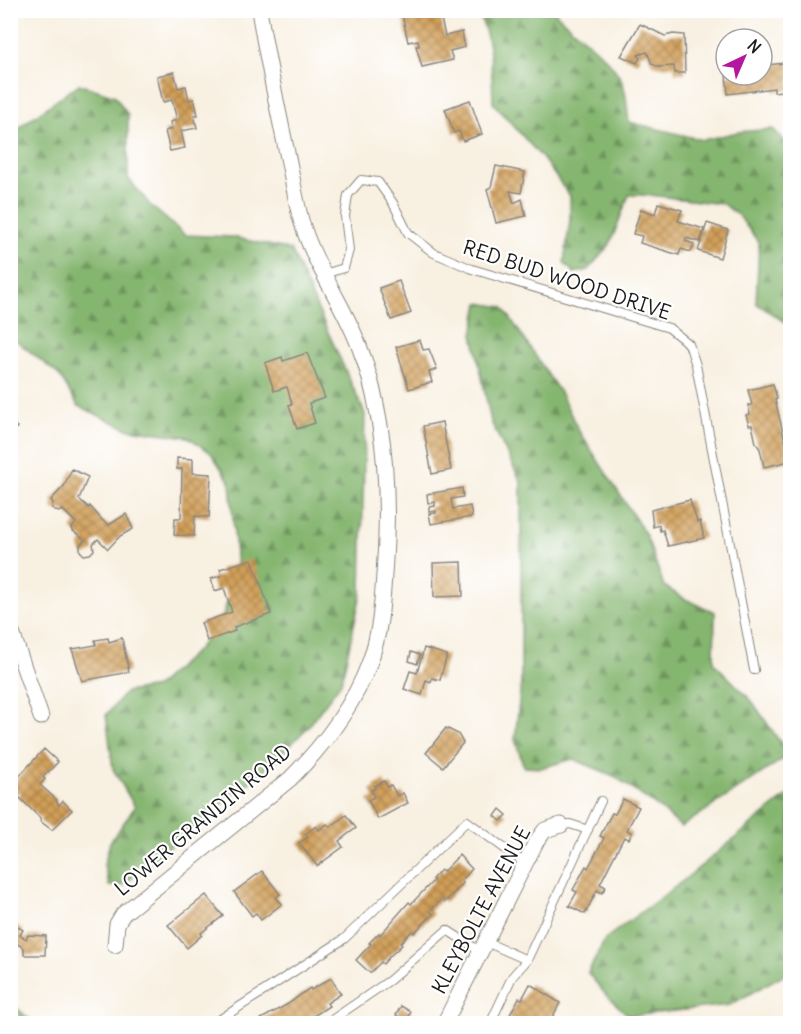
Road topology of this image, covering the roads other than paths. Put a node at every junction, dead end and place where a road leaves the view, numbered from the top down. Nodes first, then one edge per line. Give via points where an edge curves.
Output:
1 (259, 10) edge
2 (322, 275) junction
3 (10, 627) edge
4 (754, 670) dead end
5 (41, 717) dead end
6 (601, 801) dead end
7 (561, 825) joint
8 (588, 830) junction
9 (526, 864) junction
10 (115, 945) dead end
11 (484, 947) junction
12 (527, 960) junction
13 (213, 1023) edge
14 (326, 1023) edge
15 (444, 1023) edge
16 (490, 1023) edge

1 - 2 street, LOWER GRANDIN ROAD via 301,220
2 - 4 lane, RED BUD WOOD DRIVE via 344,268 349,250 345,216 348,195 361,180 378,182 408,232 434,253 472,269 669,328 689,344
2 - 10 street, LOWER GRANDIN ROAD via 358,343 382,437 386,556 379,632 354,697 314,754 290,779 123,914 117,924
3 - 5 street
6 - 8 lane
7 - 8 lane
7 - 9 street, KLEYBOLTE AVENUE via 545,830
8 - 12 lane
9 - 11 street, KLEYBOLTE AVENUE
9 - 13 lane via 467,821 344,939
11 - 12 lane
11 - 14 lane via 447,930 390,980
11 - 15 street, KLEYBOLTE AVENUE
12 - 16 lane via 512,977

